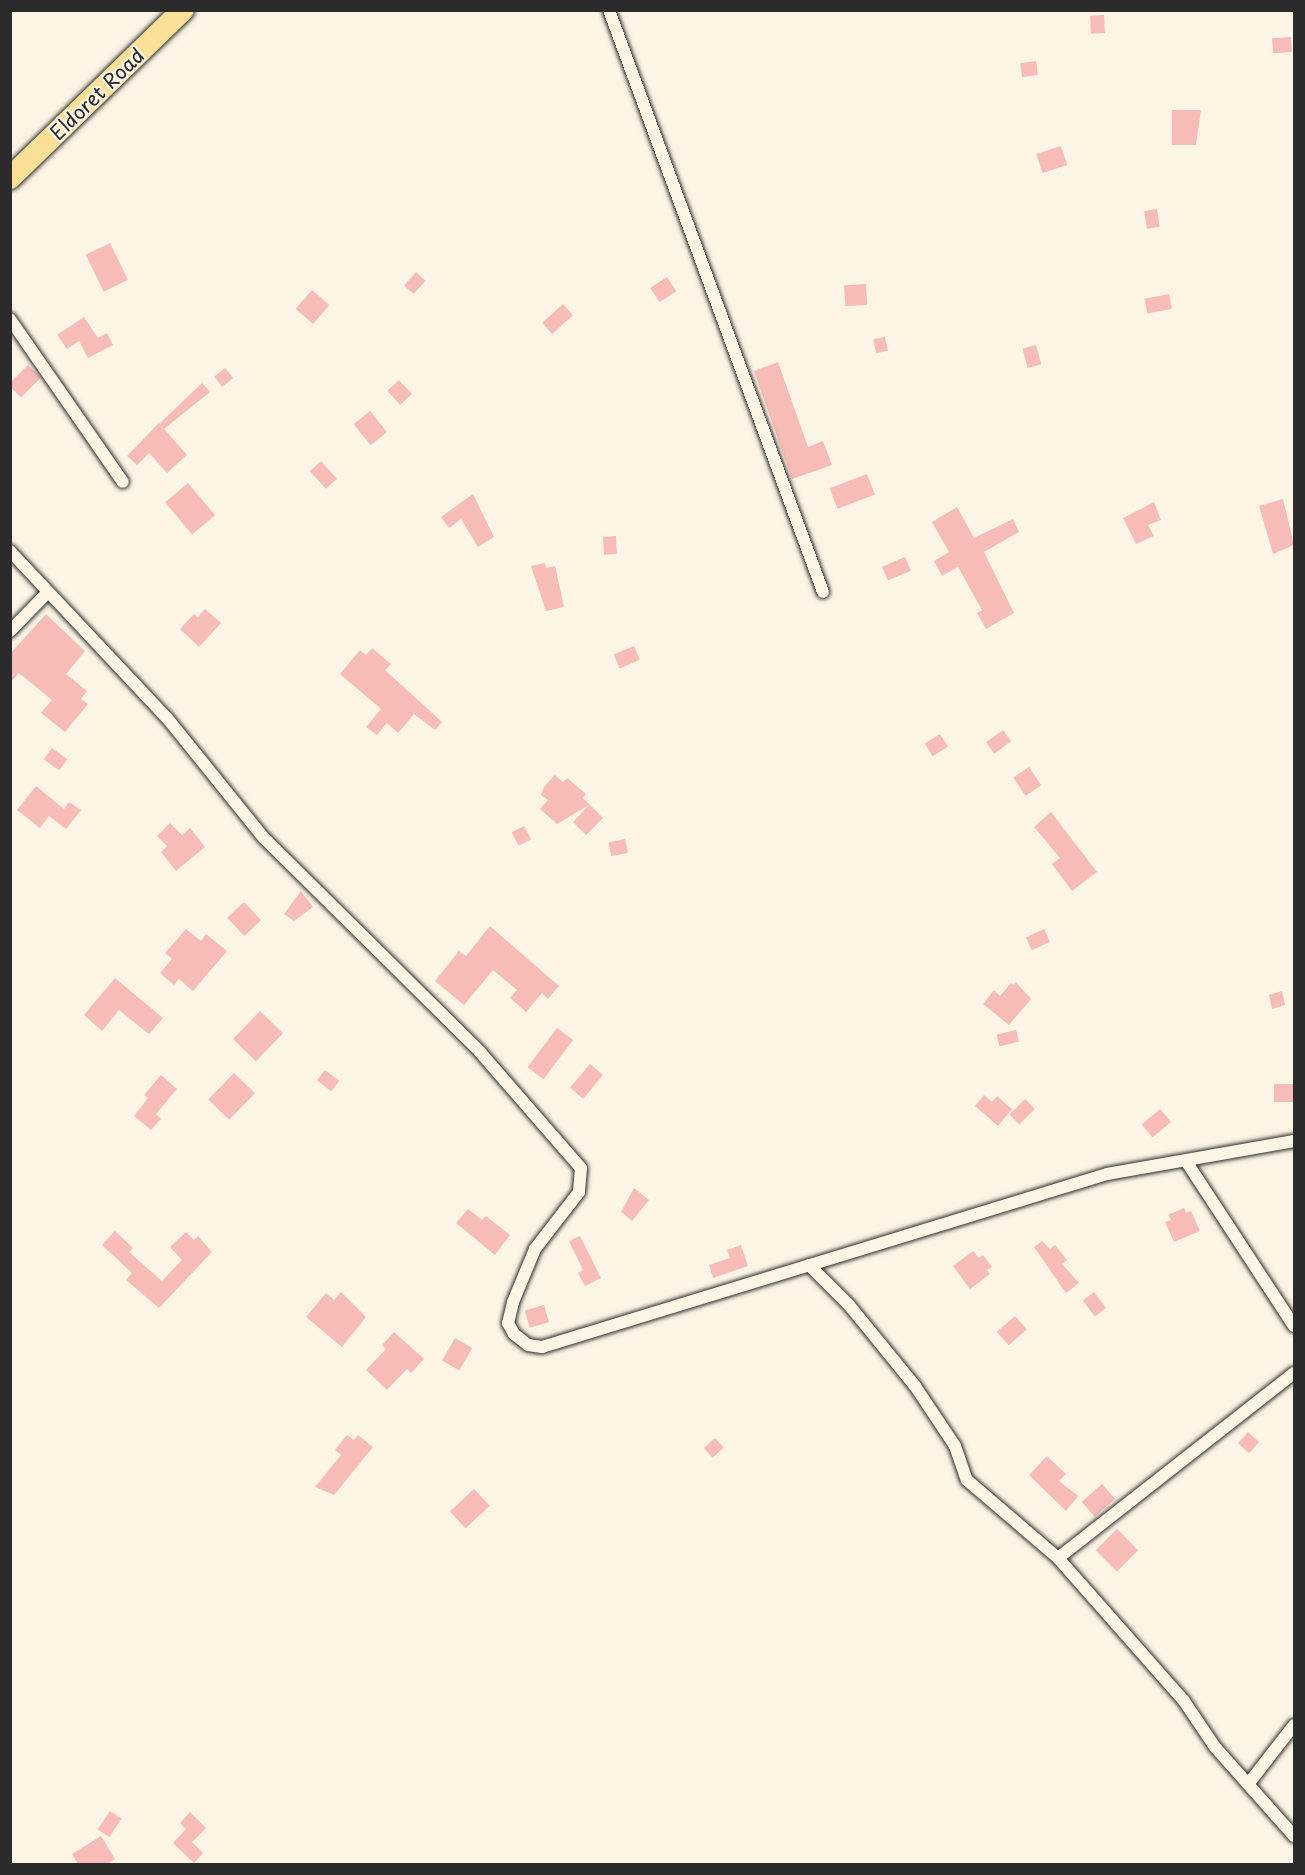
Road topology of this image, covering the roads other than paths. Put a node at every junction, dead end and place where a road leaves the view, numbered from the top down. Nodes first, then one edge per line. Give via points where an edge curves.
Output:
1 (183, 10) edge
2 (609, 10) edge
3 (10, 178) edge
4 (10, 319) edge
5 (123, 482) dead end
6 (10, 551) edge
7 (48, 592) junction
8 (823, 592) dead end
9 (10, 631) edge
10 (1294, 1141) edge
11 (1186, 1161) junction
12 (809, 1265) junction
13 (1294, 1326) edge
14 (1294, 1373) edge
15 (1058, 1558) junction
16 (1294, 1725) edge
17 (1249, 1783) junction
18 (1294, 1836) edge

1 - 3 highway, Eldoret Road
2 - 8 street
4 - 5 street
6 - 7 street
7 - 9 street
7 - 12 street via 167,718 264,838 480,1052 581,1168 579,1191 549,1227 520,1278 508,1323 520,1340 542,1347
10 - 11 street
11 - 12 street via 1107,1174
11 - 13 street
12 - 15 street via 849,1305 915,1386 955,1446 967,1480
14 - 15 street
15 - 17 street via 1184,1701 1215,1747
16 - 17 street
17 - 18 street

